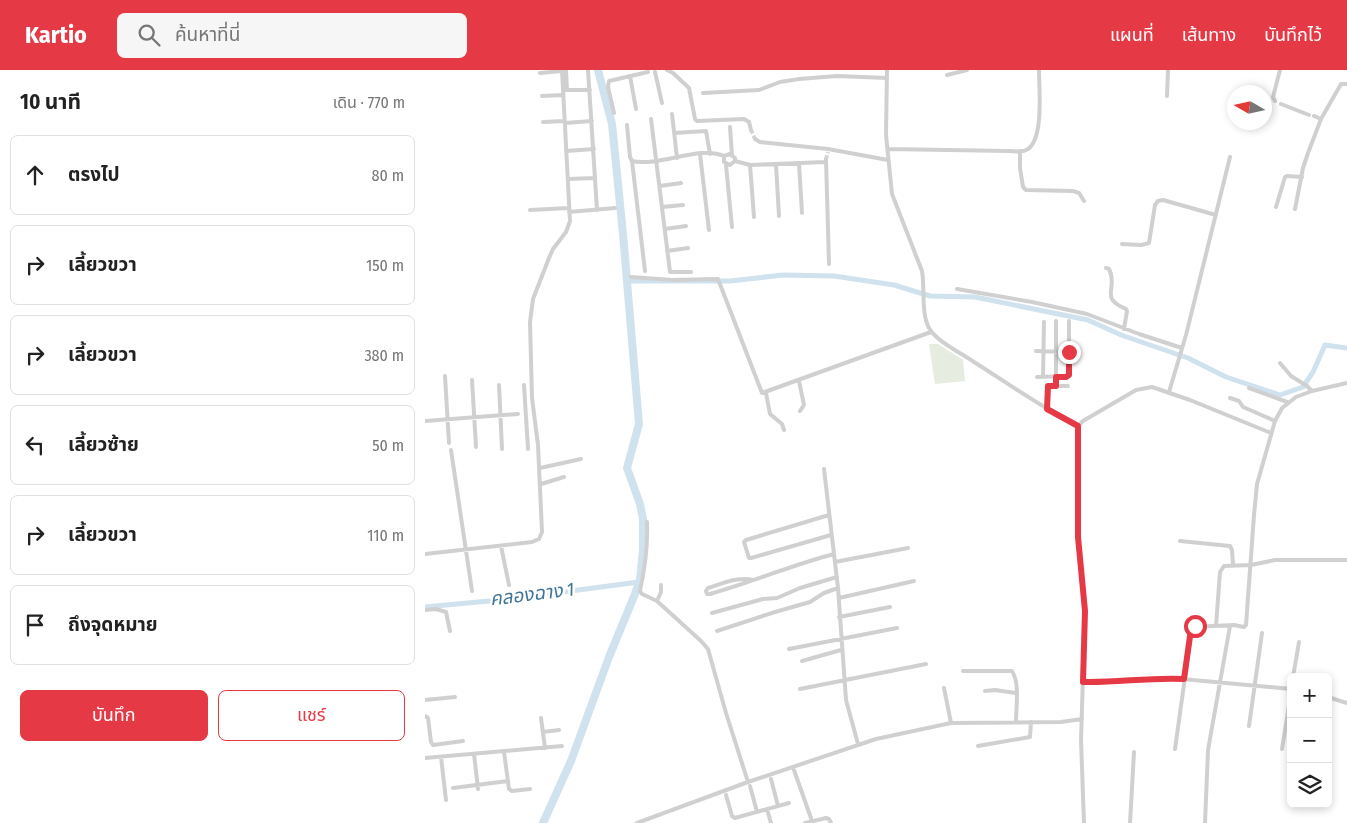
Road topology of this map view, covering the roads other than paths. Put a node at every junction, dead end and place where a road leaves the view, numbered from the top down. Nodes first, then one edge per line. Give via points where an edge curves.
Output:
1 (563, 70) edge
2 (588, 70) edge
3 (667, 70) edge
4 (887, 70) edge
5 (967, 70) edge
6 (1039, 70) edge
7 (1168, 70) edge
8 (1281, 70) edge
9 (648, 71) edge
10 (656, 71) edge
11 (674, 71) edge
12 (541, 72) dead end
13 (947, 75) dead end
14 (630, 76) junction
15 (887, 78) junction
16 (1347, 84) edge
17 (590, 90) junction
18 (564, 92) junction
19 (703, 93) dead end
20 (542, 96) dead end
21 (1167, 96) dead end
22 (1275, 101) dead end
23 (662, 103) dead end
24 (1281, 104) dead end
25 (636, 109) dead end
26 (614, 113) dead end
27 (672, 114) dead end
28 (1309, 115) dead end
29 (1314, 116) dead end
30 (1321, 118) junction
31 (651, 119) dead end
32 (592, 121) junction
33 (543, 122) dead end
34 (564, 122) junction
35 (627, 125) dead end
36 (730, 127) dead end
37 (751, 130) tunnel mouth
38 (674, 133) junction
39 (755, 139) dead end
40 (594, 149) junction
41 (891, 149) junction
42 (566, 151) junction
43 (1020, 151) junction
44 (700, 154) junction
45 (710, 154) junction
46 (732, 155) junction
47 (724, 156) junction
48 (1230, 157) dead end
49 (677, 158) junction
50 (888, 160) junction
51 (633, 161) junction
52 (657, 161) junction
53 (735, 162) junction
54 (799, 164) junction
55 (726, 165) junction
56 (750, 165) junction
57 (776, 165) junction
58 (1302, 177) junction
59 (595, 178) junction
60 (568, 179) junction
61 (681, 183) dead end
62 (660, 186) junction
63 (1084, 201) dead end
64 (683, 205) dead end
65 (662, 207) junction
66 (1276, 207) dead end
67 (615, 208) dead end
68 (1295, 209) dead end
69 (530, 210) dead end
70 (569, 210) junction
71 (597, 210) junction
72 (802, 213) dead end
73 (1216, 215) junction
74 (779, 216) dead end
75 (754, 217) dead end
76 (686, 226) dead end
77 (732, 227) dead end
78 (665, 229) junction
79 (709, 230) dead end
80 (1122, 244) dead end
81 (688, 248) dead end
82 (667, 251) junction
83 (829, 264) dead end
84 (1106, 268) dead end
85 (645, 271) dead end
86 (691, 272) dead end
87 (631, 277) dead end
88 (957, 289) dead end
89 (1056, 321) dead end
90 (1069, 321) dead end
91 (1044, 322) dead end
92 (1124, 328) junction
93 (931, 332) junction
94 (1182, 350) junction
95 (1036, 351) dead end
96 (1044, 352) junction
97 (1056, 352) junction
98 (1069, 352) junction
99 (1280, 363) dead end
100 (445, 376) dead end
101 (1037, 377) dead end
102 (1043, 377) junction
103 (1056, 377) junction
104 (472, 380) dead end
105 (799, 381) junction
106 (1347, 383) edge
107 (499, 385) dead end
108 (524, 386) dead end
109 (1056, 386) junction
110 (1068, 386) dead end
111 (1249, 388) dead end
112 (1312, 391) junction
113 (1169, 392) junction
114 (766, 393) junction
115 (1230, 398) dead end
116 (1287, 402) junction
117 (1047, 409) junction
118 (800, 411) dead end
119 (533, 413) junction
120 (518, 414) dead end
121 (525, 414) junction
122 (500, 416) junction
123 (474, 418) junction
124 (448, 420) junction
125 (425, 421) edge
126 (1275, 421) junction
127 (1078, 426) junction
128 (784, 430) dead end
129 (1271, 432) junction
130 (449, 443) dead end
131 (476, 447) dead end
132 (528, 448) dead end
133 (502, 449) dead end
134 (451, 450) dead end
135 (581, 459) dead end
136 (540, 468) junction
137 (824, 468) dead end
138 (564, 477) dead end
139 (541, 484) junction
140 (829, 515) junction
141 (647, 522) dead end
142 (831, 535) junction
143 (1180, 541) dead end
144 (501, 546) junction
145 (908, 548) dead end
146 (465, 550) junction
147 (425, 554) edge
148 (834, 554) junction
149 (1347, 560) edge
150 (835, 562) junction
151 (1233, 565) junction
152 (1251, 565) junction
153 (837, 577) junction
154 (753, 580) junction
155 (914, 581) dead end
156 (661, 585) dead end
157 (509, 586) dead end
158 (838, 588) junction
159 (472, 591) dead end
160 (839, 598) junction
161 (657, 601) junction
162 (891, 606) dead end
163 (425, 610) edge
164 (712, 613) dead end
165 (839, 617) junction
166 (1217, 626) junction
167 (1230, 626) junction
168 (897, 628) dead end
169 (449, 632) dead end
170 (717, 632) dead end
171 (1262, 633) dead end
172 (840, 639) junction
173 (1299, 642) dead end
174 (789, 649) dead end
175 (841, 650) junction
176 (802, 661) dead end
177 (926, 664) dead end
178 (963, 671) dead end
179 (1294, 673) edge
180 (1184, 679) junction
181 (845, 681) junction
182 (1083, 682) junction
183 (1219, 683) junction
184 (1255, 686) junction
185 (944, 688) dead end
186 (800, 689) dead end
187 (1287, 690) edge
188 (985, 691) dead end
189 (1016, 693) junction
190 (455, 697) dead end
191 (1332, 698) edge
192 (425, 700) edge
193 (1347, 703) edge
194 (425, 716) edge
195 (1287, 717) edge
196 (541, 718) dead end
197 (1082, 719) junction
198 (1016, 722) junction
199 (1031, 722) junction
200 (949, 723) junction
201 (1249, 726) dead end
202 (559, 730) dead end
203 (543, 732) junction
204 (428, 735) edge
205 (463, 741) dead end
206 (858, 744) junction
207 (561, 746) dead end
208 (978, 746) dead end
209 (545, 748) junction
210 (1175, 749) dead end
211 (1282, 749) dead end
212 (504, 752) junction
213 (1134, 752) dead end
214 (474, 754) junction
215 (441, 757) junction
216 (425, 758) edge
217 (794, 770) dead end
218 (771, 780) dead end
219 (508, 781) junction
220 (749, 784) junction
221 (478, 787) junction
222 (453, 788) dead end
223 (530, 789) dead end
224 (725, 795) dead end
225 (446, 800) dead end
226 (789, 803) dead end
227 (778, 806) junction
228 (767, 809) junction
229 (757, 812) junction
230 (808, 822) edge
231 (637, 823) edge
232 (771, 823) edge
233 (831, 823) edge
234 (1084, 823) edge
235 (1130, 823) edge
236 (1205, 823) edge

1 - 12 street
1 - 18 street
2 - 17 street
3 - 11 street
4 - 15 street
5 - 13 street
6 - 43 street via 1037,133 1034,143
7 - 21 street
8 - 22 street via 1273,96
9 - 10 street
9 - 14 street
10 - 23 street
11 - 37 street via 689,88 697,121 744,119 749,122
14 - 25 street
14 - 26 street via 609,81
15 - 19 street via 837,76 799,79 759,90
15 - 41 street
16 - 30 street via 1341,84
17 - 18 street
17 - 32 street
18 - 20 street
18 - 34 street
24 - 28 street
27 - 38 street
29 - 30 street
30 - 58 street
31 - 52 street
32 - 34 street
32 - 40 street
33 - 34 street
34 - 42 street
35 - 51 street
36 - 46 street
38 - 45 street via 706,131
38 - 49 street
39 - 50 street
40 - 42 street
40 - 59 street
41 - 43 street
41 - 50 street
42 - 60 street
43 - 63 street via 1020,168 1026,190 1073,191 1079,193
44 - 45 street
44 - 49 street
44 - 79 street
45 - 47 street
46 - 47 street
46 - 53 street
47 - 55 street
48 - 73 street
49 - 52 street
50 - 93 street via 892,194 922,271 926,321
51 - 52 street
51 - 85 street
52 - 62 street
53 - 55 street
53 - 56 street
54 - 57 street
54 - 72 street
54 - 83 street via 825,161
55 - 77 street
56 - 57 street
56 - 75 street
57 - 74 street
58 - 66 street via 1285,176
58 - 68 street
59 - 60 street
59 - 71 street
60 - 70 street
61 - 62 street
62 - 65 street
64 - 65 street
65 - 78 street
67 - 71 street
69 - 70 street
70 - 71 street
70 - 119 street via 569,227 553,249 533,299 529,337
73 - 80 street via 1158,200 1149,243
73 - 94 street
76 - 78 street
78 - 82 street
81 - 82 street
82 - 86 street via 670,272
84 - 92 street via 1112,274 1111,299 1127,311
87 - 114 street via 719,282 760,390
88 - 92 street via 1087,314
89 - 97 street
90 - 98 street
91 - 96 street
92 - 94 street
93 - 105 street
93 - 117 street
94 - 113 street
95 - 96 street
96 - 97 street
96 - 102 street
97 - 98 street
97 - 103 street
98 - 103 street via 1068,376
99 - 112 street via 1291,376
100 - 124 street
101 - 102 street
102 - 103 street
103 - 109 street
104 - 123 street
105 - 114 street
105 - 118 street via 804,405
106 - 112 street
107 - 122 street
108 - 121 street
109 - 110 street
109 - 117 street via 1048,386
111 - 116 street
112 - 116 street
113 - 127 street via 1142,388
113 - 129 street
114 - 128 street via 770,414
115 - 126 street
116 - 126 street
117 - 127 street
119 - 121 street
119 - 136 street
120 - 122 street
121 - 132 street
122 - 123 street
122 - 133 street
123 - 124 street
123 - 131 street
124 - 125 street
124 - 130 street
126 - 129 street
127 - 182 street via 1078,537 1085,611
129 - 152 street via 1257,484
134 - 146 street
135 - 136 street
136 - 139 street
137 - 140 street
138 - 139 street
139 - 144 street via 541,536 536,541
140 - 142 street
140 - 142 street via 744,542 751,558
141 - 161 street via 646,558 639,591
142 - 148 street
143 - 151 street via 1230,546
144 - 146 street
144 - 157 street
145 - 150 street
146 - 147 street
146 - 159 street
148 - 150 street
148 - 154 street
149 - 152 street via 1275,560
150 - 153 street
151 - 152 street
151 - 166 street via 1224,566 1220,572
152 - 167 street via 1246,625
153 - 158 street
153 - 164 street via 777,598
154 - 154 street via 739,579 708,588 707,594
155 - 160 street
156 - 161 street
158 - 160 street
158 - 170 street via 809,602
160 - 165 street
161 - 220 street via 708,649
162 - 165 street
163 - 169 street via 446,612
165 - 172 street
166 - 167 street
166 - 180 street via 1193,627
167 - 183 street
168 - 172 street
171 - 184 street
172 - 174 street
172 - 175 street
173 - 179 street
175 - 176 street
175 - 181 street
177 - 181 street
178 - 189 street via 1011,671
180 - 182 street
180 - 183 street
180 - 210 street
181 - 186 street
181 - 206 street via 848,712
182 - 197 street
183 - 184 street
183 - 236 street via 1208,750
184 - 187 street
184 - 201 street
185 - 200 street
188 - 189 street
189 - 198 street
190 - 192 street
191 - 193 street
194 - 204 street via 428,718
195 - 211 street
196 - 203 street
197 - 199 street
197 - 234 street
198 - 199 street
198 - 200 street
199 - 208 street via 1030,737
200 - 206 street
202 - 203 street
203 - 209 street
204 - 205 street via 433,745
206 - 220 street
207 - 209 street
209 - 212 street
212 - 214 street
212 - 219 street
213 - 235 street
214 - 215 street
214 - 221 street
215 - 216 street
215 - 225 street
217 - 230 street
218 - 227 street
219 - 221 street
219 - 223 street via 510,791
220 - 229 street
220 - 231 street
221 - 222 street
224 - 229 street via 733,818
226 - 227 street
227 - 228 street
228 - 229 street
228 - 232 street
230 - 233 street via 828,818

